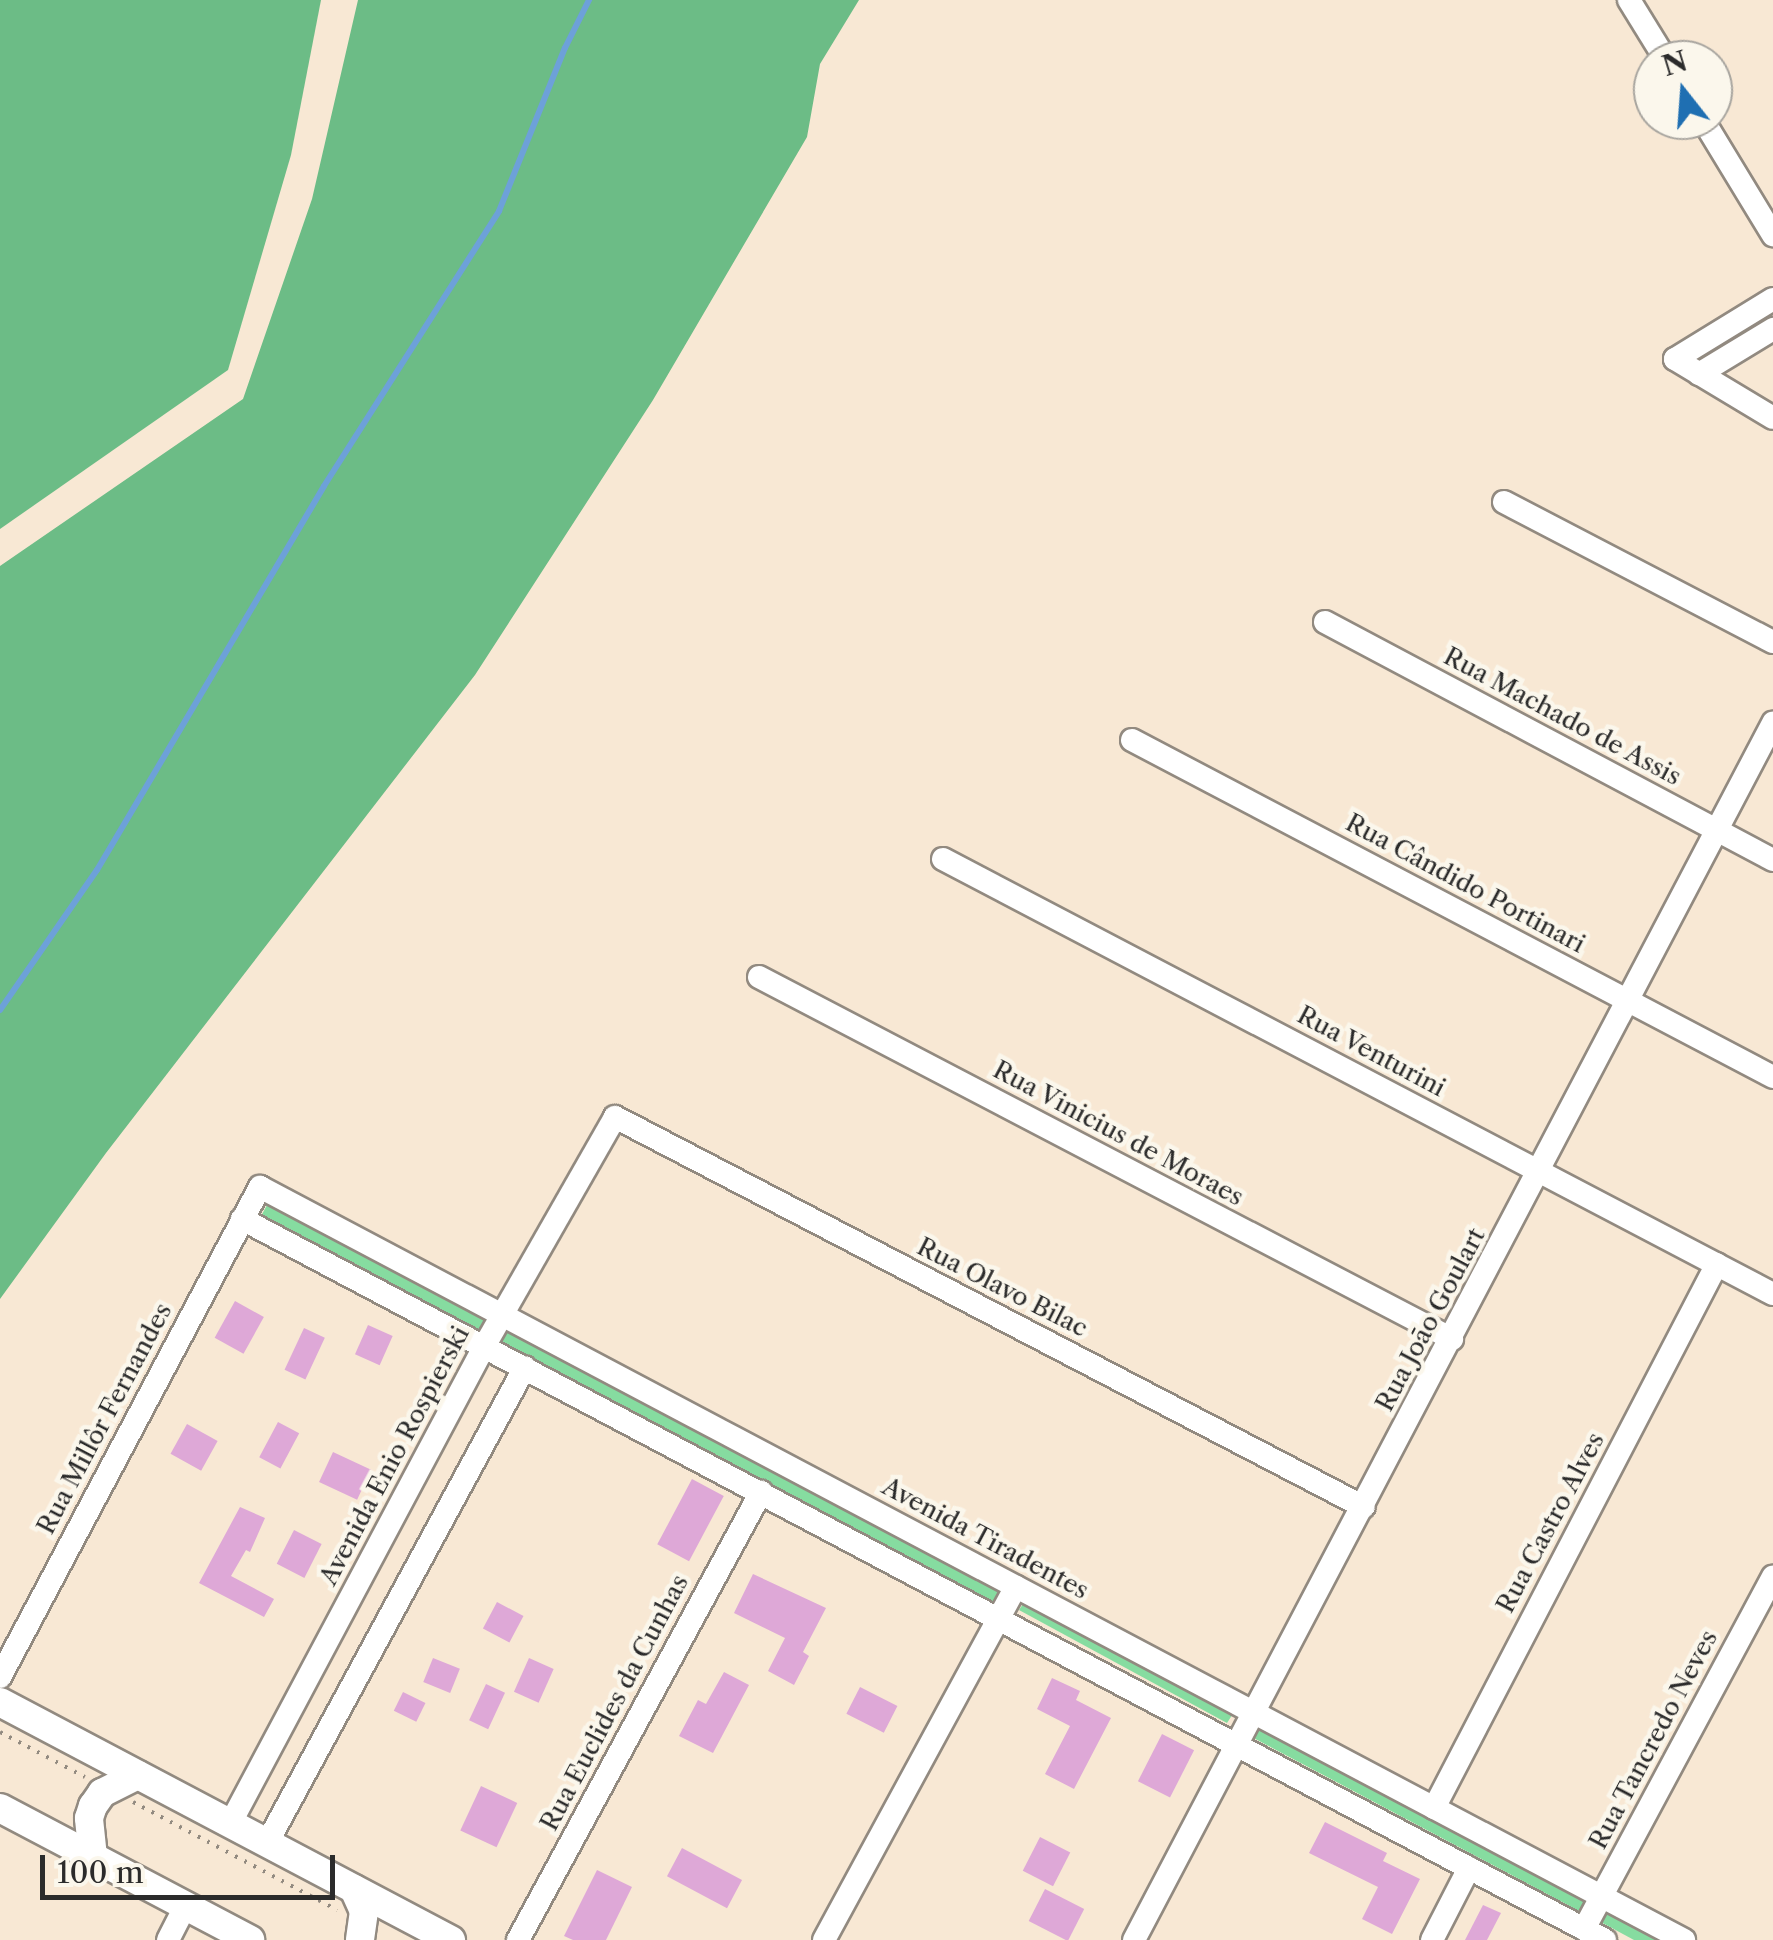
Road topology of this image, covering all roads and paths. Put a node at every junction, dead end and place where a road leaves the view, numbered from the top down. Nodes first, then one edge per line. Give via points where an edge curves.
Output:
1 (1629, 0) edge
2 (1654, 40) edge
3 (1715, 140) edge
4 (1773, 235) edge
5 (1773, 299) edge
6 (1773, 329) edge
7 (1699, 374) junction
8 (1773, 418) edge
9 (1504, 502) dead end
10 (1324, 622) dead end
11 (1773, 642) edge
12 (1773, 723) edge
13 (1132, 740) dead end
14 (1717, 831) junction
15 (943, 858) dead end
16 (1773, 860) edge
17 (759, 977) dead end
18 (1628, 1001) junction
19 (1773, 1077) edge
20 (615, 1118) joint
21 (1539, 1172) junction
22 (260, 1187) joint
23 (242, 1219) junction
24 (1717, 1264) junction
25 (1773, 1294) edge
26 (502, 1316) junction
27 (1452, 1339) junction
28 (484, 1345) junction
29 (526, 1367) junction
30 (761, 1492) junction
31 (1364, 1508) junction
32 (1773, 1577) edge
33 (1016, 1587) junction
34 (998, 1618) junction
35 (0, 1677) edge
36 (0, 1702) edge
37 (1256, 1714) junction
38 (0, 1732) edge
39 (1238, 1745) junction
40 (138, 1775) junction
41 (108, 1789) junction
42 (0, 1808) edge
43 (1434, 1808) junction
44 (230, 1824) junction
45 (267, 1843) junction
46 (93, 1857) junction
47 (1469, 1868) junction
48 (354, 1889) junction
49 (1601, 1896) junction
50 (185, 1906) junction
51 (1584, 1928) junction
52 (363, 1932) edge
53 (218, 1933) edge
54 (168, 1940) edge
55 (250, 1940) edge
56 (451, 1940) edge
57 (518, 1940) edge
58 (824, 1940) edge
59 (1134, 1940) edge
60 (1432, 1940) edge
61 (1605, 1940) edge
62 (1684, 1940) edge

1 - 2 street
3 - 4 street
5 - 7 street via 1674,359
6 - 7 street
7 - 8 street
9 - 11 street
10 - 14 street, Rua Machado de Assis
12 - 14 street, Rua João Goulart
13 - 18 street, Rua Cândido Portinari
14 - 16 street, Rua Machado de Assis
14 - 18 street, Rua João Goulart
15 - 21 street, Rua Venturini
17 - 27 street, Rua Vinicius de Moraes
18 - 19 street, Rua Cândido Portinari
18 - 21 street, Rua João Goulart
20 - 26 street, Avenida Enio Rospierski
20 - 31 street, Rua Olavo Bilac
21 - 24 street, Rua Venturini
21 - 27 street, Rua João Goulart
22 - 23 street, Rua Millôr Fernandes
22 - 26 street, Avenida Tiradentes
23 - 28 street
23 - 35 street, Rua Millôr Fernandes
24 - 25 street, Rua Venturini
24 - 43 street, Rua Castro Alves
26 - 28 street, Avenida Enio Rospierski
26 - 33 street, Avenida Tiradentes
27 - 31 street, Rua João Goulart
28 - 29 street
28 - 44 street, Avenida Enio Rospierski
29 - 30 street
29 - 45 street
30 - 34 street
30 - 57 street, Rua Euclides da Cunhas
31 - 37 street, Rua João Goulart
32 - 49 street, Rua Tancredo Neves
33 - 34 street
33 - 37 street, Avenida Tiradentes
34 - 39 street
34 - 58 street
36 - 40 main road
37 - 39 street, Rua João Goulart
37 - 43 street, Avenida Tiradentes
38 - 41 path
39 - 47 street
39 - 59 street, Rua João Goulart
40 - 41 main road
40 - 44 main road
41 - 46 main road via 90,1818
41 - 52 path
42 - 46 main road
43 - 49 street, Avenida Tiradentes
44 - 45 main road
45 - 48 main road
46 - 50 main road
47 - 51 street
47 - 60 street
48 - 52 main road
48 - 56 main road
49 - 51 street, Rua Tancredo Neves
49 - 62 street, Avenida Tiradentes
50 - 53 main road
50 - 54 street
51 - 61 street
53 - 55 main road

